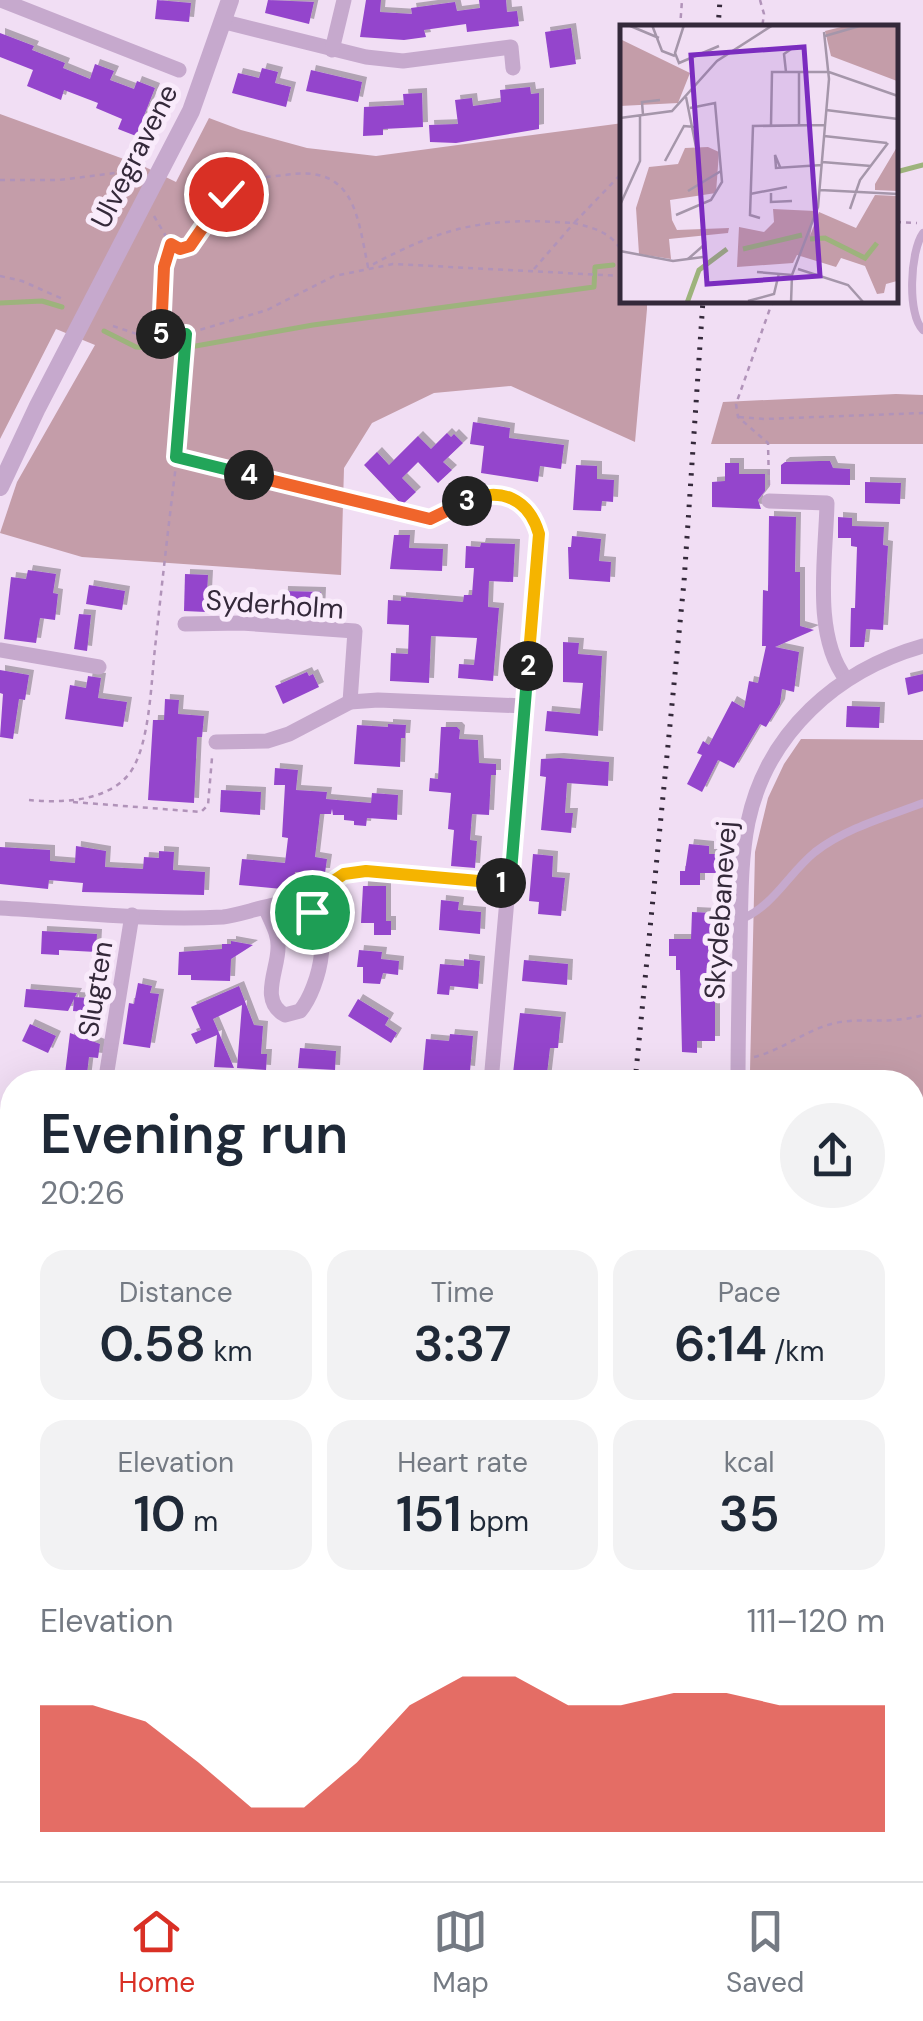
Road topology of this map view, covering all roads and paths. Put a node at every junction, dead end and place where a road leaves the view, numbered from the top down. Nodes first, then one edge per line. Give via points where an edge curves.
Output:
1 (1, 0) edge
2 (230, 0) edge
3 (344, 0) edge
4 (682, 0) edge
5 (760, 0) edge
6 (225, 22) junction
7 (680, 25) edge
8 (762, 25) edge
9 (332, 50) junction
10 (514, 68) dead end
11 (179, 70) dead end
12 (131, 171) dead end
13 (620, 175) edge
14 (0, 180) edge
15 (140, 207) junction
16 (898, 222) edge
17 (574, 223) junction
18 (923, 223) edge
19 (923, 232) edge
20 (171, 244) junction
21 (620, 248) edge
22 (368, 267) junction
23 (532, 272) junction
24 (0, 276) edge
25 (620, 276) edge
26 (63, 299) dead end
27 (771, 302) edge
28 (113, 326) dead end
29 (923, 330) edge
30 (186, 334) junction
31 (161, 338) junction
32 (923, 412) edge
33 (738, 417) junction
34 (176, 457) junction
35 (0, 487) edge
36 (769, 501) joint
37 (452, 507) joint
38 (185, 624) dead end
39 (923, 646) edge
40 (0, 650) edge
41 (99, 666) dead end
42 (846, 679) junction
43 (350, 702) junction
44 (525, 706) junction
45 (216, 742) joint
46 (28, 800) dead end
47 (67, 801) junction
48 (923, 803) edge
49 (510, 884) junction
50 (299, 904) junction
51 (0, 908) edge
52 (266, 909) junction
53 (132, 915) junction
54 (740, 920) junction
55 (923, 1015) edge
56 (738, 1061) junction
57 (107, 1070) edge
58 (492, 1070) edge
59 (738, 1070) edge

1 - 11 street
2 - 6 street, Ulvegravene
3 - 9 street
4 - 7 path
5 - 8 path
6 - 9 street
6 - 15 street, Ulvegravene via 190,111
9 - 10 street via 403,61 511,47
12 - 14 path
13 - 17 path
15 - 20 path via 158,220
15 - 35 street, Ulvegravene
16 - 18 path
17 - 21 path via 607,235
17 - 22 path via 470,224
17 - 23 path
19 - 29 lane via 913,264 915,318
20 - 22 path via 190,246 233,188 316,173 337,182 352,203
20 - 31 path
22 - 23 path
22 - 30 path via 334,276 267,310
23 - 25 path
24 - 26 path
27 - 33 path via 736,404
28 - 31 path
30 - 31 path
30 - 34 path
32 - 33 path
33 - 36 path via 768,443
34 - 37 path via 430,519
34 - 47 path via 138,758 118,784
36 - 42 street via 827,503 825,622 833,663
37 - 44 street via 496,493 512,497 534,519 539,534
38 - 43 street, Syderholm via 354,631
39 - 42 street, Skydebanevej
40 - 41 street
42 - 54 street, Skydebanevej via 794,726 759,786 744,854
43 - 44 street
43 - 45 street via 267,741
44 - 49 street
45 - 47 path via 202,812
46 - 47 path
48 - 54 lane via 832,840 760,912
49 - 50 path via 366,871 344,874
49 - 58 street
50 - 52 street, Slugten
50 - 52 street via 312,912 320,930 318,981 300,1011 285,1015 271,993 278,948
51 - 53 street, Slugten
52 - 53 street, Slugten via 226,916
53 - 57 street, Slugten
54 - 56 street, Skydebanevej
55 - 56 path via 808,1030 773,1053
56 - 59 street, Skydebanevej

